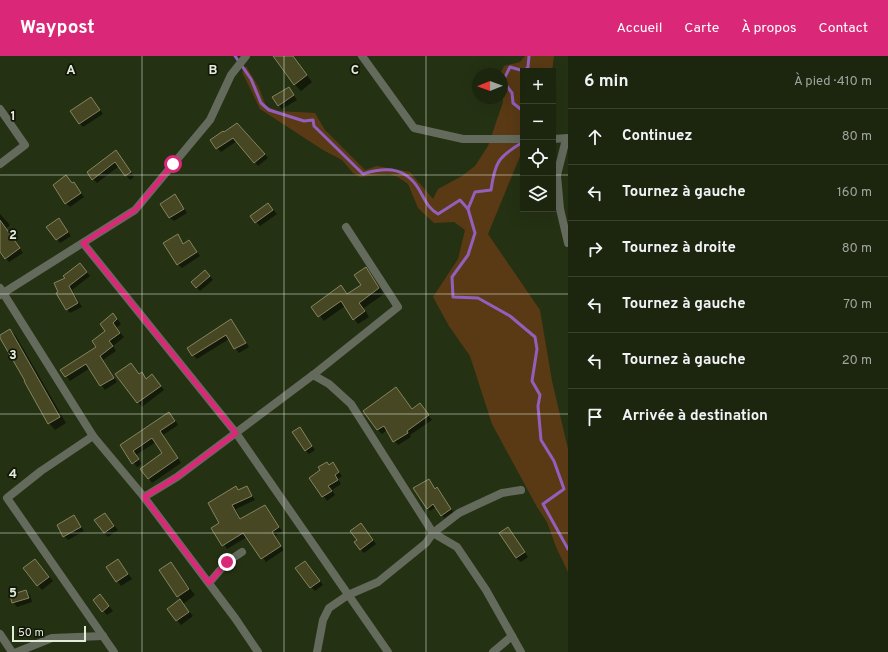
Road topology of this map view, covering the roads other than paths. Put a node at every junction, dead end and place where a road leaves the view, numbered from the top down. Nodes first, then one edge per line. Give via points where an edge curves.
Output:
1 (362, 56) edge
2 (242, 62) edge
3 (0, 109) edge
4 (567, 138) edge
5 (520, 139) edge
6 (556, 139) edge
7 (0, 164) edge
8 (346, 227) dead end
9 (83, 243) junction
10 (568, 243) edge
11 (1, 292) edge
12 (313, 375) junction
13 (236, 433) junction
14 (93, 436) junction
15 (521, 490) dead end
16 (144, 497) junction
17 (3, 500) edge
18 (433, 533) junction
19 (242, 552) dead end
20 (209, 583) junction
21 (348, 596) junction
22 (0, 634) edge
23 (103, 636) junction
24 (512, 636) junction
25 (12, 652) edge
26 (17, 652) edge
27 (114, 652) edge
28 (258, 652) edge
29 (317, 652) edge
30 (388, 652) edge
31 (493, 652) edge
32 (521, 652) edge

1 - 5 street via 414,128 463,139
2 - 9 street via 218,100 210,120 135,210
3 - 7 street via 25,145
4 - 6 street
4 - 10 street via 557,175 560,209
8 - 12 street via 398,307
9 - 11 street
9 - 13 street
11 - 14 street
12 - 13 street
12 - 18 street via 329,384 351,404
13 - 16 street via 177,477
13 - 21 street
14 - 16 street
14 - 17 street
15 - 18 street via 502,493 459,513
16 - 20 street
17 - 23 street
18 - 21 street via 426,543 378,582
18 - 24 street via 457,547 486,590
19 - 20 street via 227,562
20 - 28 street
21 - 29 street via 329,608 323,620
21 - 30 street
22 - 25 street
23 - 26 street via 52,638
23 - 27 street
24 - 31 street
24 - 32 street

